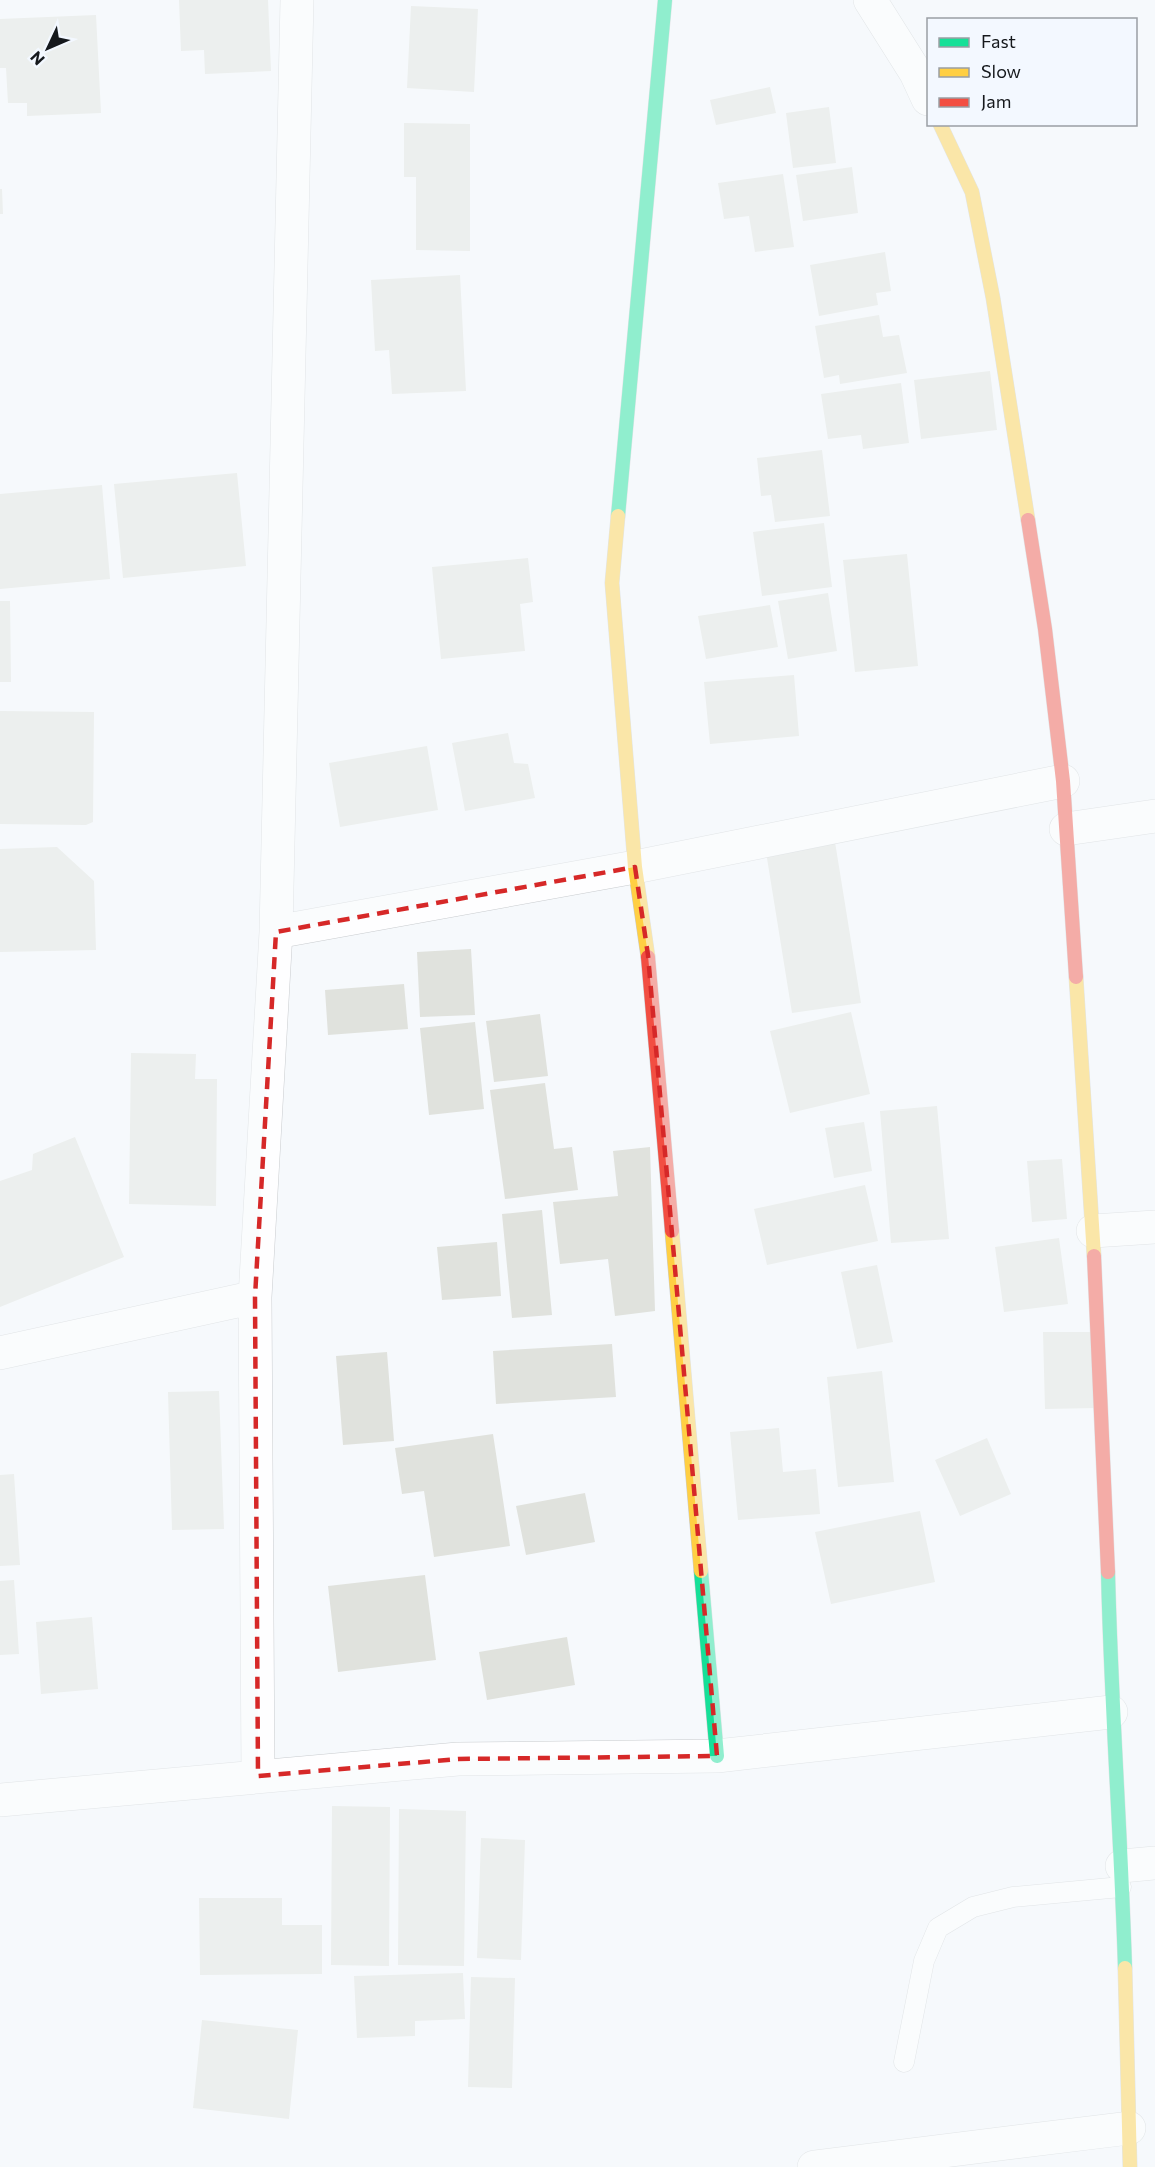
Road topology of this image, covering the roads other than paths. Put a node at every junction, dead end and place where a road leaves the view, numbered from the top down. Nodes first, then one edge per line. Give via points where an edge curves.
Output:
1 (297, 0) edge
2 (666, 0) edge
3 (870, 0) edge
4 (927, 97) edge
5 (941, 126) edge
6 (1063, 781) junction
7 (1155, 816) edge
8 (1066, 829) junction
9 (635, 867) junction
10 (276, 932) junction
11 (1155, 1227) edge
12 (1093, 1231) junction
13 (255, 1297) junction
14 (0, 1353) edge
15 (1111, 1712) junction
16 (717, 1756) junction
17 (258, 1776) junction
18 (0, 1800) edge
19 (1155, 1863) edge
20 (1122, 1876) junction
21 (904, 2062) dead end
22 (1128, 2128) junction
23 (814, 2167) edge
24 (1130, 2167) edge

1 - 10 street
2 - 9 street via 612,583
3 - 4 street
5 - 6 street via 972,192 993,298 1045,629
6 - 8 street
6 - 9 street
7 - 8 street
8 - 12 street
9 - 10 street
9 - 16 street via 648,956
10 - 13 street
11 - 12 street
12 - 15 street
13 - 14 street
13 - 17 street
15 - 16 street
15 - 20 street
16 - 17 street via 458,1759
17 - 18 street
19 - 20 street
20 - 21 lane via 973,1908 938,1928 924,1961
20 - 22 street
22 - 23 street
22 - 24 street

